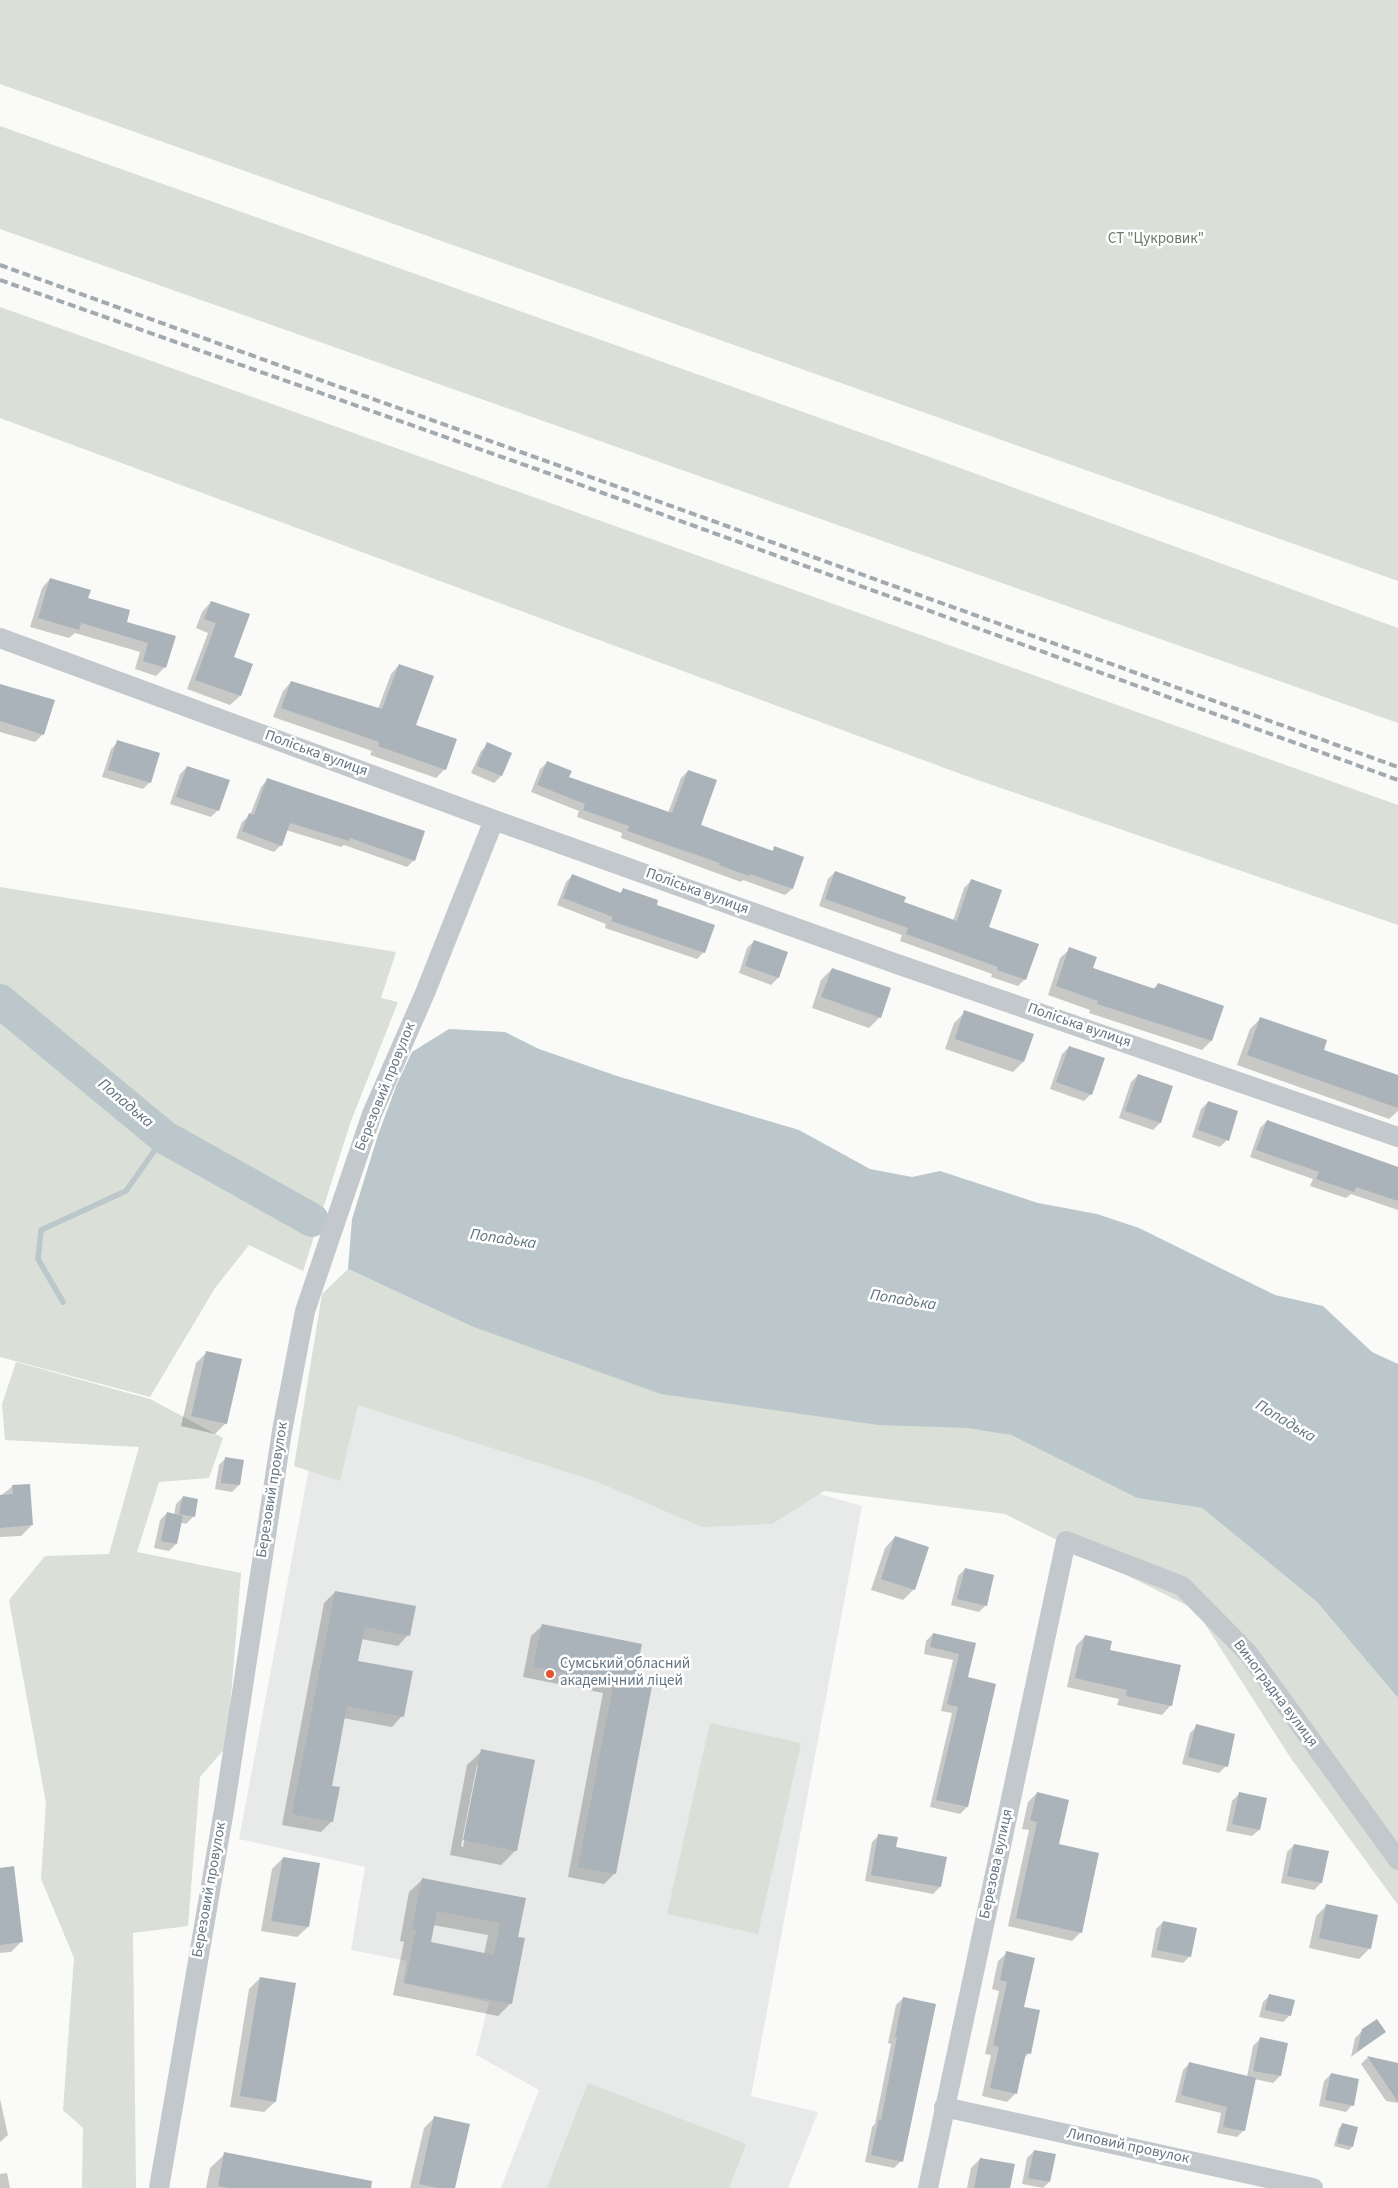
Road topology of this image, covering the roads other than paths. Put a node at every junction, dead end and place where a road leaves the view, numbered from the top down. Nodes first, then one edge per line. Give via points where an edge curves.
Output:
1 (0, 638) edge
2 (494, 820) junction
3 (1398, 1137) edge
4 (1066, 1541) joint
5 (1398, 1860) edge
6 (944, 2107) junction
7 (159, 2188) edge
8 (928, 2188) edge
9 (1313, 2188) edge

1 - 2 street, Поліська вулиця
2 - 3 street, Поліська вулиця via 894,963
2 - 7 street, Березовий провулок via 425,993 372,1114 305,1311 282,1431 225,1804
4 - 5 street, Виноградна вулиця via 1182,1586 1248,1653
4 - 6 street, Березова вулиця
6 - 8 street, Березова вулиця
6 - 9 street, Липовий провулок

